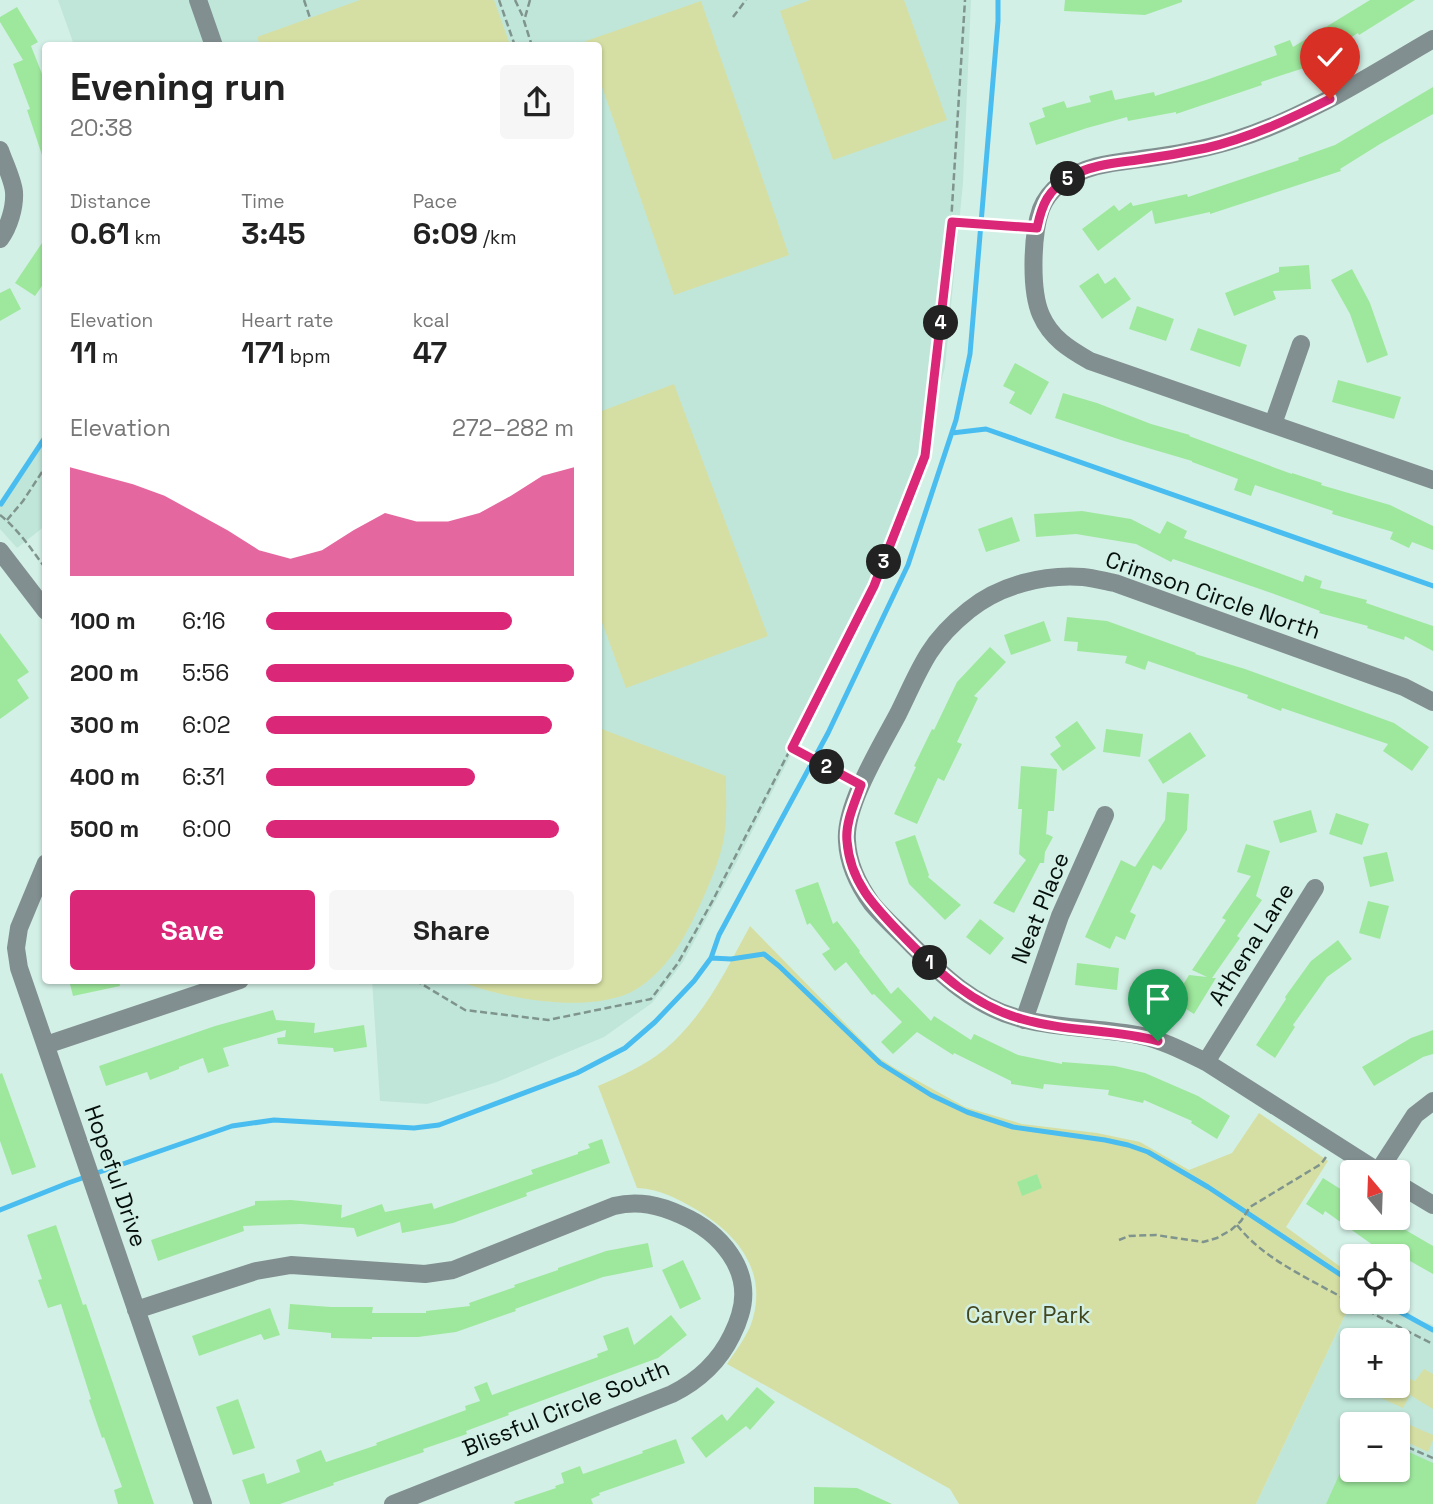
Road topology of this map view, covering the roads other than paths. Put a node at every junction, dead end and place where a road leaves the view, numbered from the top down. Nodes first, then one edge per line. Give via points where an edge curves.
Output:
1 (198, 0) edge
2 (1433, 39) edge
3 (213, 42) edge
4 (0, 150) edge
5 (0, 239) edge
6 (1301, 344) dead end
7 (1273, 424) junction
8 (1433, 480) edge
9 (0, 551) edge
10 (42, 606) edge
11 (1433, 702) edge
12 (1105, 815) dead end
13 (42, 873) edge
14 (1315, 888) dead end
15 (228, 984) edge
16 (1024, 1020) junction
17 (46, 1045) junction
18 (1206, 1062) junction
19 (1433, 1101) edge
20 (1359, 1160) edge
21 (1386, 1160) edge
22 (1410, 1191) edge
23 (1433, 1205) edge
24 (136, 1310) junction
25 (203, 1504) edge
26 (393, 1504) edge

1 - 3 street
2 - 7 street via 1330,99 1268,128 1205,148 1072,175 1047,197 1041,210 1034,258 1035,294 1051,332 1067,348 1090,361
4 - 5 street via 14,191 12,213
6 - 7 street
7 - 8 street
9 - 10 street
11 - 16 street, Crimson Circle North via 1404,687 1115,583 1051,577 1021,583 970,609 930,652 861,785 846,839 851,863 873,905 936,970 958,988
12 - 16 street, Neat Place via 1060,916
13 - 17 street, Hopeful Drive via 19,928 16,948
14 - 18 street, Athena Lane
15 - 17 street
16 - 18 street, Crimson Circle North via 1140,1036
17 - 24 street, Hopeful Drive
18 - 20 street, Crimson Circle North
19 - 21 street via 1415,1115
22 - 23 street
24 - 25 street, Hopeful Drive
24 - 26 street, Blissful Circle South via 256,1271 291,1265 425,1274 453,1270 614,1206 635,1202 692,1220 728,1250 744,1287 740,1316 722,1352 694,1382

